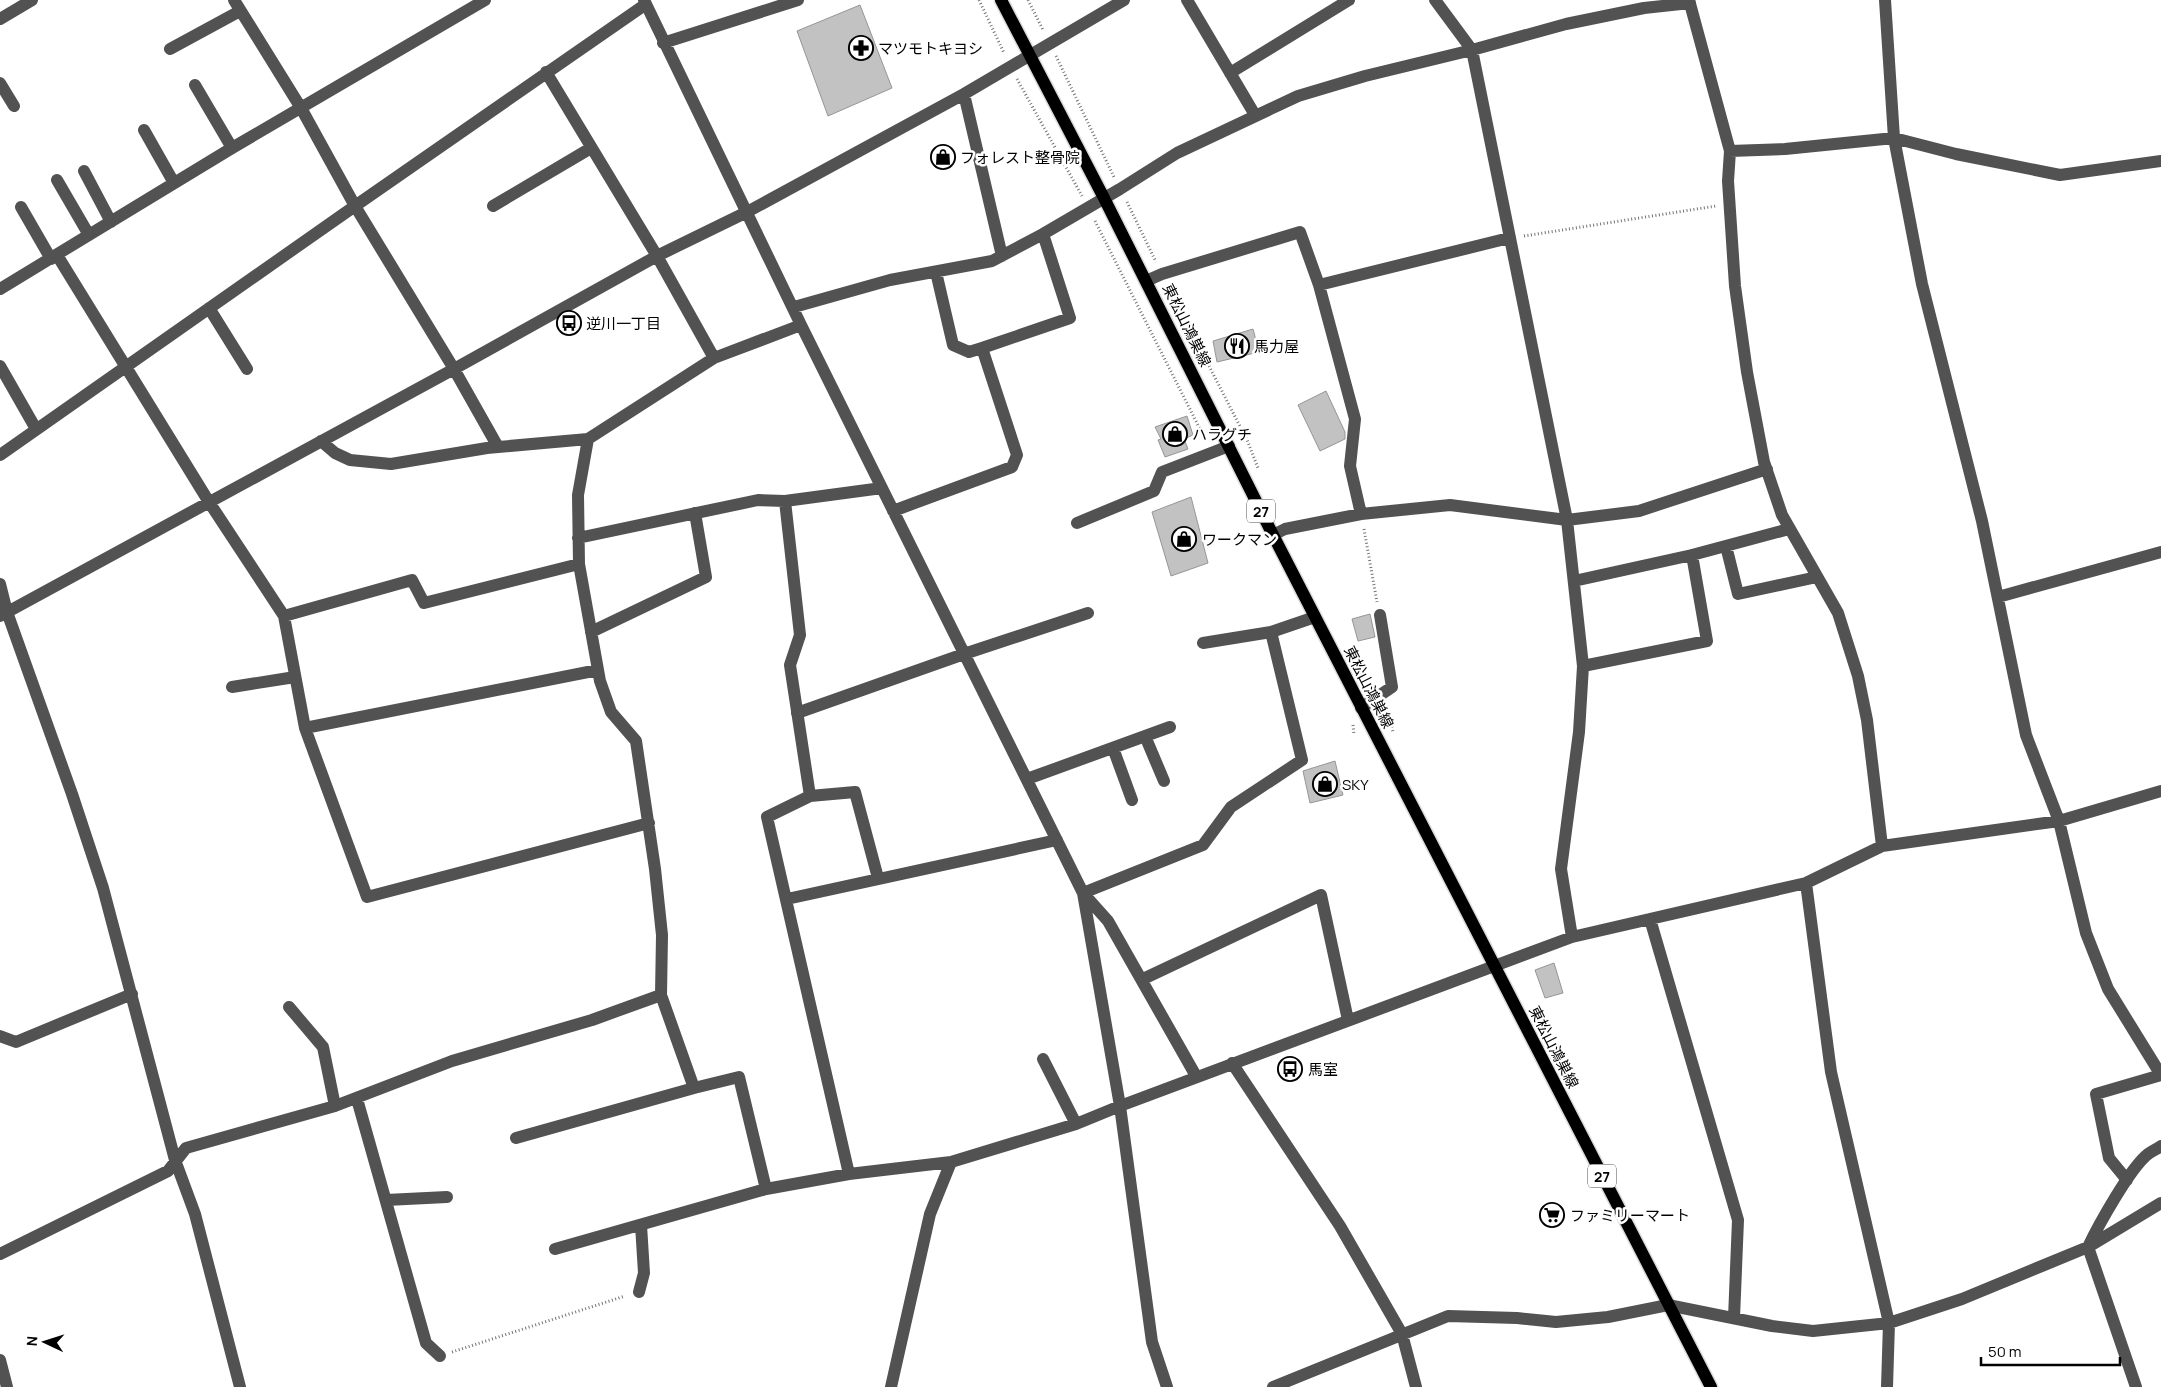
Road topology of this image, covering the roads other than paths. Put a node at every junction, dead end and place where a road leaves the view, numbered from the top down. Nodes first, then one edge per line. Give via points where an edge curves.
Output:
1 (32, 0) edge
2 (484, 0) edge
3 (798, 0) edge
4 (1001, 0) edge
5 (1124, 0) edge
6 (1187, 0) edge
7 (1349, 0) edge
8 (1435, 0) edge
9 (1885, 0) edge
10 (1690, 1) edge
11 (645, 2) edge
12 (237, 6) edge
13 (0, 19) edge
14 (664, 44) junction
15 (170, 49) dead end
16 (1472, 50) junction
17 (1030, 55) junction
18 (546, 72) junction
19 (1230, 73) junction
20 (0, 83) edge
21 (195, 86) dead end
22 (964, 94) junction
23 (14, 106) dead end
24 (301, 108) junction
25 (1255, 115) junction
26 (144, 130) dead end
27 (1894, 138) junction
28 (232, 148) junction
29 (591, 148) junction
30 (1730, 150) junction
31 (2161, 160) edge
32 (84, 171) dead end
33 (57, 180) dead end
34 (174, 183) junction
35 (1104, 198) junction
36 (355, 206) junction
37 (493, 206) dead end
38 (21, 207) dead end
39 (747, 212) junction
40 (110, 222) junction
41 (1043, 234) junction
42 (90, 235) junction
43 (1509, 238) junction
44 (657, 256) junction
45 (1002, 256) junction
46 (54, 257) junction
47 (936, 272) junction
48 (1146, 281) junction
49 (1318, 284) junction
50 (0, 289) edge
51 (794, 307) junction
52 (209, 308) junction
53 (801, 325) junction
54 (982, 348) junction
55 (714, 358) junction
56 (0, 366) edge
57 (125, 367) junction
58 (247, 369) dead end
59 (454, 369) junction
60 (36, 429) junction
61 (588, 439) junction
62 (321, 441) junction
63 (1228, 446) junction
64 (498, 447) junction
65 (0, 455) edge
66 (1767, 469) junction
67 (882, 488) junction
68 (785, 501) junction
69 (209, 502) junction
70 (893, 511) junction
71 (695, 513) junction
72 (1361, 514) junction
73 (1567, 520) junction
74 (1076, 523) dead end
75 (1789, 529) junction
76 (1273, 534) junction
77 (578, 538) junction
78 (1726, 546) junction
79 (2161, 552) edge
80 (1692, 554) junction
81 (579, 564) junction
82 (1817, 577) junction
83 (1574, 581) junction
84 (0, 584) edge
85 (1998, 597) junction
86 (1088, 613) dead end
87 (3, 614) edge
88 (1380, 615) road end
89 (284, 616) junction
90 (1315, 617) junction
91 (591, 632) junction
92 (1271, 632) junction
93 (1203, 643) dead end
94 (964, 654) junction
95 (1582, 666) junction
96 (598, 670) junction
97 (295, 677) junction
98 (232, 687) dead end
99 (1362, 708) junction
100 (797, 713) junction
101 (1170, 727) dead end
102 (305, 728) junction
103 (1145, 736) junction
104 (1113, 748) junction
105 (1027, 779) junction
106 (1164, 781) dead end
107 (2161, 791) edge
108 (810, 796) junction
109 (1132, 800) dead end
110 (2059, 820) junction
111 (649, 823) junction
112 (1057, 840) junction
113 (1882, 846) junction
114 (878, 878) junction
115 (1806, 883) junction
116 (1084, 894) junction
117 (787, 899) junction
118 (1650, 919) junction
119 (1572, 937) junction
120 (1493, 966) junction
121 (1142, 979) junction
122 (132, 994) junction
123 (661, 995) junction
124 (289, 1006) dead end
125 (1348, 1020) junction
126 (0, 1036) edge
127 (1043, 1059) dead end
128 (1232, 1063) junction
129 (2161, 1075) edge
130 (1196, 1076) junction
131 (694, 1088) junction
132 (357, 1099) junction
133 (335, 1106) junction
134 (1120, 1106) junction
135 (1076, 1124) junction
136 (516, 1138) dead end
137 (2161, 1146) edge
138 (175, 1160) junction
139 (951, 1162) junction
140 (849, 1174) junction
141 (2127, 1180) junction
142 (766, 1189) junction
143 (447, 1196) dead end
144 (386, 1200) junction
145 (2161, 1203) edge
146 (641, 1225) junction
147 (2088, 1247) junction
148 (555, 1249) dead end
149 (0, 1254) edge
150 (639, 1292) road end
151 (1668, 1305) junction
152 (1734, 1318) junction
153 (1889, 1323) junction
154 (1402, 1334) junction
155 (440, 1356) road end
156 (0, 1360) edge
157 (7, 1387) edge
158 (240, 1387) edge
159 (890, 1387) edge
160 (1167, 1387) edge
161 (1273, 1387) edge
162 (1416, 1387) edge
163 (1711, 1387) edge
164 (1887, 1387) edge
165 (2136, 1387) edge

1 - 13 street
2 - 24 street
3 - 14 street
4 - 17 main road, 東松山鴻巣線 / 27
5 - 17 street
6 - 19 street
7 - 19 street
8 - 16 street
9 - 27 street
10 - 16 street via 1566,24
10 - 30 street
11 - 14 street
11 - 18 street
12 - 15 street
12 - 24 street
14 - 39 street
16 - 25 street via 1298,96
16 - 43 street
17 - 22 street
17 - 35 main road, 東松山鴻巣線 / 27
18 - 29 street
18 - 36 street
19 - 25 street
20 - 23 street
21 - 28 street
22 - 39 street
22 - 45 street
24 - 28 street
24 - 36 street
25 - 35 street via 1177,153
26 - 34 street
27 - 30 street via 1784,149
27 - 31 street via 2060,175
27 - 85 street via 1922,284
28 - 34 street
29 - 37 street
29 - 44 street
30 - 66 street via 1728,181 1735,286 1749,381
32 - 40 street
33 - 42 street
34 - 40 street
35 - 41 street
35 - 48 main road, 東松山鴻巣線 / 27
36 - 52 street
36 - 59 street
38 - 46 street
39 - 44 street
39 - 51 street
40 - 42 street
41 - 45 street
41 - 54 street via 1070,318
42 - 46 street
43 - 49 street
43 - 73 street
44 - 55 street
44 - 59 street
45 - 47 street via 992,261
46 - 50 street
46 - 57 street
47 - 51 street via 890,280
47 - 54 street via 953,345 968,352
48 - 49 street via 1300,232
48 - 63 main road, 東松山鴻巣線 / 27
49 - 72 street via 1355,419 1350,466
51 - 53 street
52 - 57 street
52 - 58 street
53 - 55 street
53 - 67 street
54 - 70 street via 1017,455 1012,467
55 - 61 street
56 - 60 street
57 - 60 street
57 - 69 street
59 - 62 street
59 - 64 street
60 - 65 street
61 - 64 street
61 - 77 street via 578,496
62 - 64 street via 350,460 391,464
62 - 69 street
63 - 74 street via 1162,472 1154,491
63 - 76 main road, 東松山鴻巣線 / 27
66 - 73 street via 1639,510
66 - 75 street
67 - 68 street
67 - 70 street
68 - 71 street via 758,500
68 - 100 street via 800,635 790,665
69 - 87 street
69 - 89 street
70 - 94 street
71 - 77 street
71 - 91 street via 706,577
72 - 73 street via 1450,505
72 - 76 street
73 - 83 street
75 - 78 street
75 - 82 street
76 - 90 main road, 東松山鴻巣線 / 27
77 - 81 street
78 - 80 street
78 - 82 street via 1738,594
79 - 85 street
80 - 83 street
80 - 95 street via 1707,641
81 - 89 street via 424,603 412,580
81 - 91 street
82 - 113 street via 1838,613 1858,676 1867,720
83 - 95 street
84 - 87 street
85 - 110 street via 2026,735
86 - 94 street
87 - 122 street via 72,794 103,888
88 - 99 street via 1392,687
89 - 97 street
90 - 92 street
90 - 99 main road, 東松山鴻巣線 / 27
91 - 96 street
92 - 93 street
92 - 116 street via 1302,760 1230,807 1203,845
94 - 100 street
94 - 105 street
95 - 119 street via 1580,732 1561,869
96 - 102 street
96 - 111 street via 610,712 636,741
97 - 98 street
97 - 102 street
99 - 120 main road, 東松山鴻巣線 / 27
100 - 108 street
101 - 103 street
102 - 111 street via 367,896
103 - 104 street
103 - 106 street
104 - 105 street
104 - 109 street
105 - 112 street
107 - 110 street
108 - 114 street via 855,792
108 - 117 street via 767,816
110 - 113 street
110 - 129 street via 2086,933 2108,989
111 - 123 street via 662,936
112 - 114 street
112 - 116 street
113 - 115 street
114 - 117 street
115 - 118 street
115 - 153 street via 1831,1072
116 - 121 street via 1108,921
116 - 134 street
117 - 140 street
118 - 119 street
118 - 152 street via 1738,1220
119 - 120 street
120 - 125 street
120 - 151 main road, 東松山鴻巣線 / 27
121 - 125 street via 1321,895
121 - 130 street
122 - 126 street via 16,1042
122 - 138 street
123 - 131 street
123 - 132 street via 592,1020 452,1061
124 - 133 street via 323,1047
125 - 128 street
127 - 135 street
128 - 130 street
128 - 154 street via 1340,1226
129 - 141 street via 2096,1094 2109,1158
130 - 134 street
131 - 136 street
131 - 142 street via 739,1077
132 - 133 street
132 - 144 street
133 - 138 street via 186,1148
134 - 135 street
134 - 160 street via 1152,1342
135 - 139 street
137 - 141 street via 2146,1155
138 - 149 street via 168,1171
138 - 158 street via 195,1214
139 - 140 street
139 - 159 street via 930,1214
140 - 142 street
141 - 147 street
142 - 146 street
143 - 144 street
144 - 155 street via 426,1343
145 - 147 street
146 - 148 street
146 - 150 street via 644,1273
147 - 153 street via 1962,1299
147 - 165 street
151 - 152 street
151 - 154 street via 1608,1317 1556,1322 1448,1316
151 - 163 main road, 東松山鴻巣線 / 27
152 - 153 street via 1813,1331
153 - 164 street
154 - 161 street
154 - 162 street
156 - 157 street

